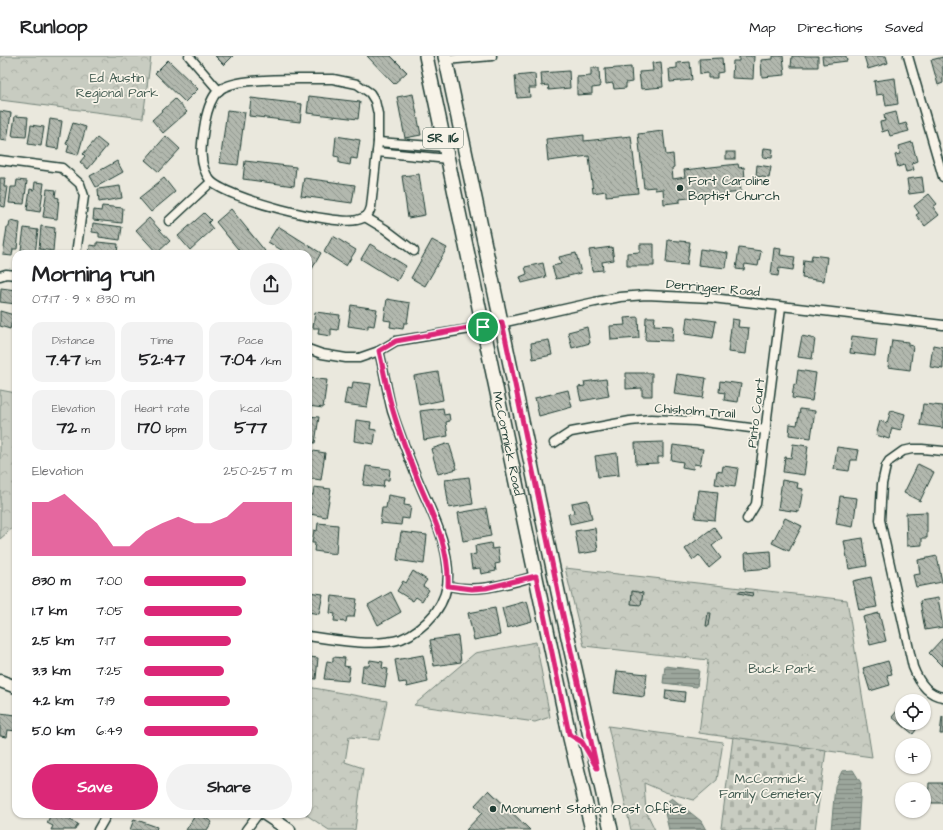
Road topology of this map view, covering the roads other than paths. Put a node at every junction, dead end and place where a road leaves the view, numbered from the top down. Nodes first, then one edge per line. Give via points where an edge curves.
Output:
1 (189, 56) edge
2 (426, 56) edge
3 (492, 56) edge
4 (908, 56) edge
5 (444, 57) edge
6 (218, 91) junction
7 (378, 142) junction
8 (377, 152) junction
9 (446, 153) junction
10 (0, 160) edge
11 (943, 177) edge
12 (211, 182) junction
13 (365, 217) junction
14 (170, 221) dead end
15 (77, 250) edge
16 (414, 251) dead end
17 (12, 275) edge
18 (0, 276) edge
19 (781, 307) junction
20 (502, 322) junction
21 (943, 325) edge
22 (483, 327) junction
23 (312, 350) edge
24 (379, 351) junction
25 (766, 430) junction
26 (554, 443) dead end
27 (943, 451) edge
28 (747, 519) dead end
29 (536, 576) junction
30 (448, 586) junction
31 (312, 636) edge
32 (0, 681) edge
33 (12, 686) edge
34 (943, 697) edge
35 (569, 734) junction
36 (597, 768) junction
37 (105, 818) edge
38 (255, 818) edge
39 (271, 818) edge
40 (98, 830) edge
41 (246, 830) edge
42 (289, 830) edge
43 (592, 830) edge
44 (611, 830) edge

1 - 6 street
2 - 9 main road, McCormick Road / SR 116
3 - 5 street
4 - 11 street
5 - 20 main road, McCormick Road / SR 116
6 - 7 street via 240,83 266,81 333,79 357,84 370,93 377,106
6 - 12 street via 207,114 201,151 204,168
7 - 8 street
7 - 9 street
8 - 9 street
8 - 13 street via 370,214
9 - 22 main road, McCormick Road / SR 116
10 - 15 street via 62,168 80,184 84,196
12 - 13 street via 243,198 298,213 332,220 350,221
12 - 14 street
13 - 16 street
17 - 18 street
19 - 20 street, Derringer Road via 712,298 646,295 595,302
19 - 21 street, Derringer Road
19 - 25 street, Pinto Court
20 - 22 street, Derringer Road
20 - 36 main road, McCormick Road / SR 116
22 - 24 street, Derringer Road via 396,341
22 - 29 main road, McCormick Road / SR 116
23 - 24 street, Derringer Road via 346,358 358,358
24 - 30 street via 392,410 444,546
25 - 26 street, Chisholm Trail via 696,421 651,419 572,432
25 - 28 street, Pinto Court via 756,504
27 - 34 street via 912,449 903,451 890,461 886,466 882,484 880,520 913,667 922,685
29 - 30 street via 479,589
29 - 35 main road, McCormick Road / SR 116
30 - 31 street via 444,599 429,620 402,638 366,642
32 - 33 street
35 - 36 main road via 582,742
35 - 43 main road, McCormick Road / SR 116
36 - 44 main road, McCormick Road / SR 116
37 - 40 street
38 - 41 street
39 - 42 street

